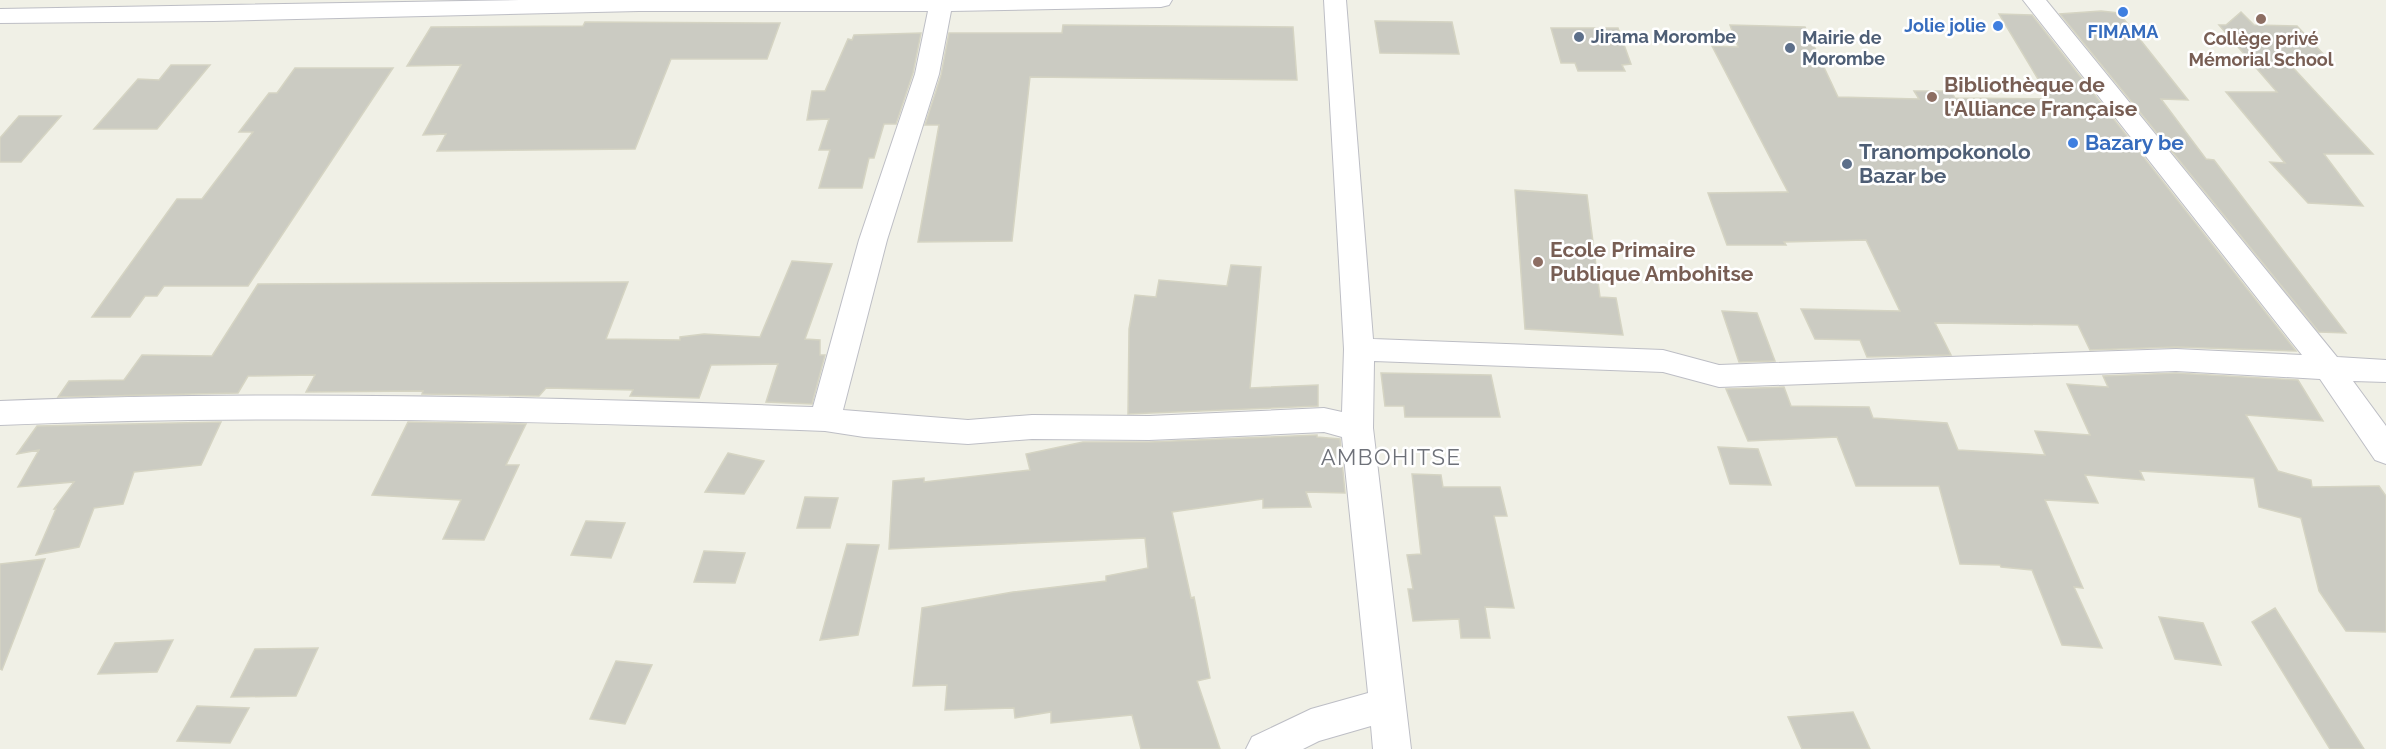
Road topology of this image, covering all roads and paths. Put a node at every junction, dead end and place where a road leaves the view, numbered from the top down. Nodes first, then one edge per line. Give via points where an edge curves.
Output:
1 (1161, 0) edge
2 (1335, 0) edge
3 (2034, 0) edge
4 (640, 2) edge
5 (941, 4) junction
6 (0, 16) edge
7 (1359, 349) junction
8 (2326, 366) junction
9 (2386, 371) edge
10 (0, 413) edge
11 (825, 419) junction
12 (1357, 428) junction
13 (2386, 451) edge
14 (1388, 704) junction
15 (1265, 749) edge
16 (1392, 749) edge

1 - 5 street
2 - 7 street
3 - 8 street
4 - 5 street
4 - 6 street
5 - 11 street via 927,74 873,240
7 - 8 street via 1664,361 1719,376 2176,360
7 - 12 street
8 - 9 street
8 - 13 street
10 - 11 street via 278,405 470,406
11 - 12 street via 968,432 1324,420
12 - 14 street
14 - 15 street via 1311,726
14 - 16 street

